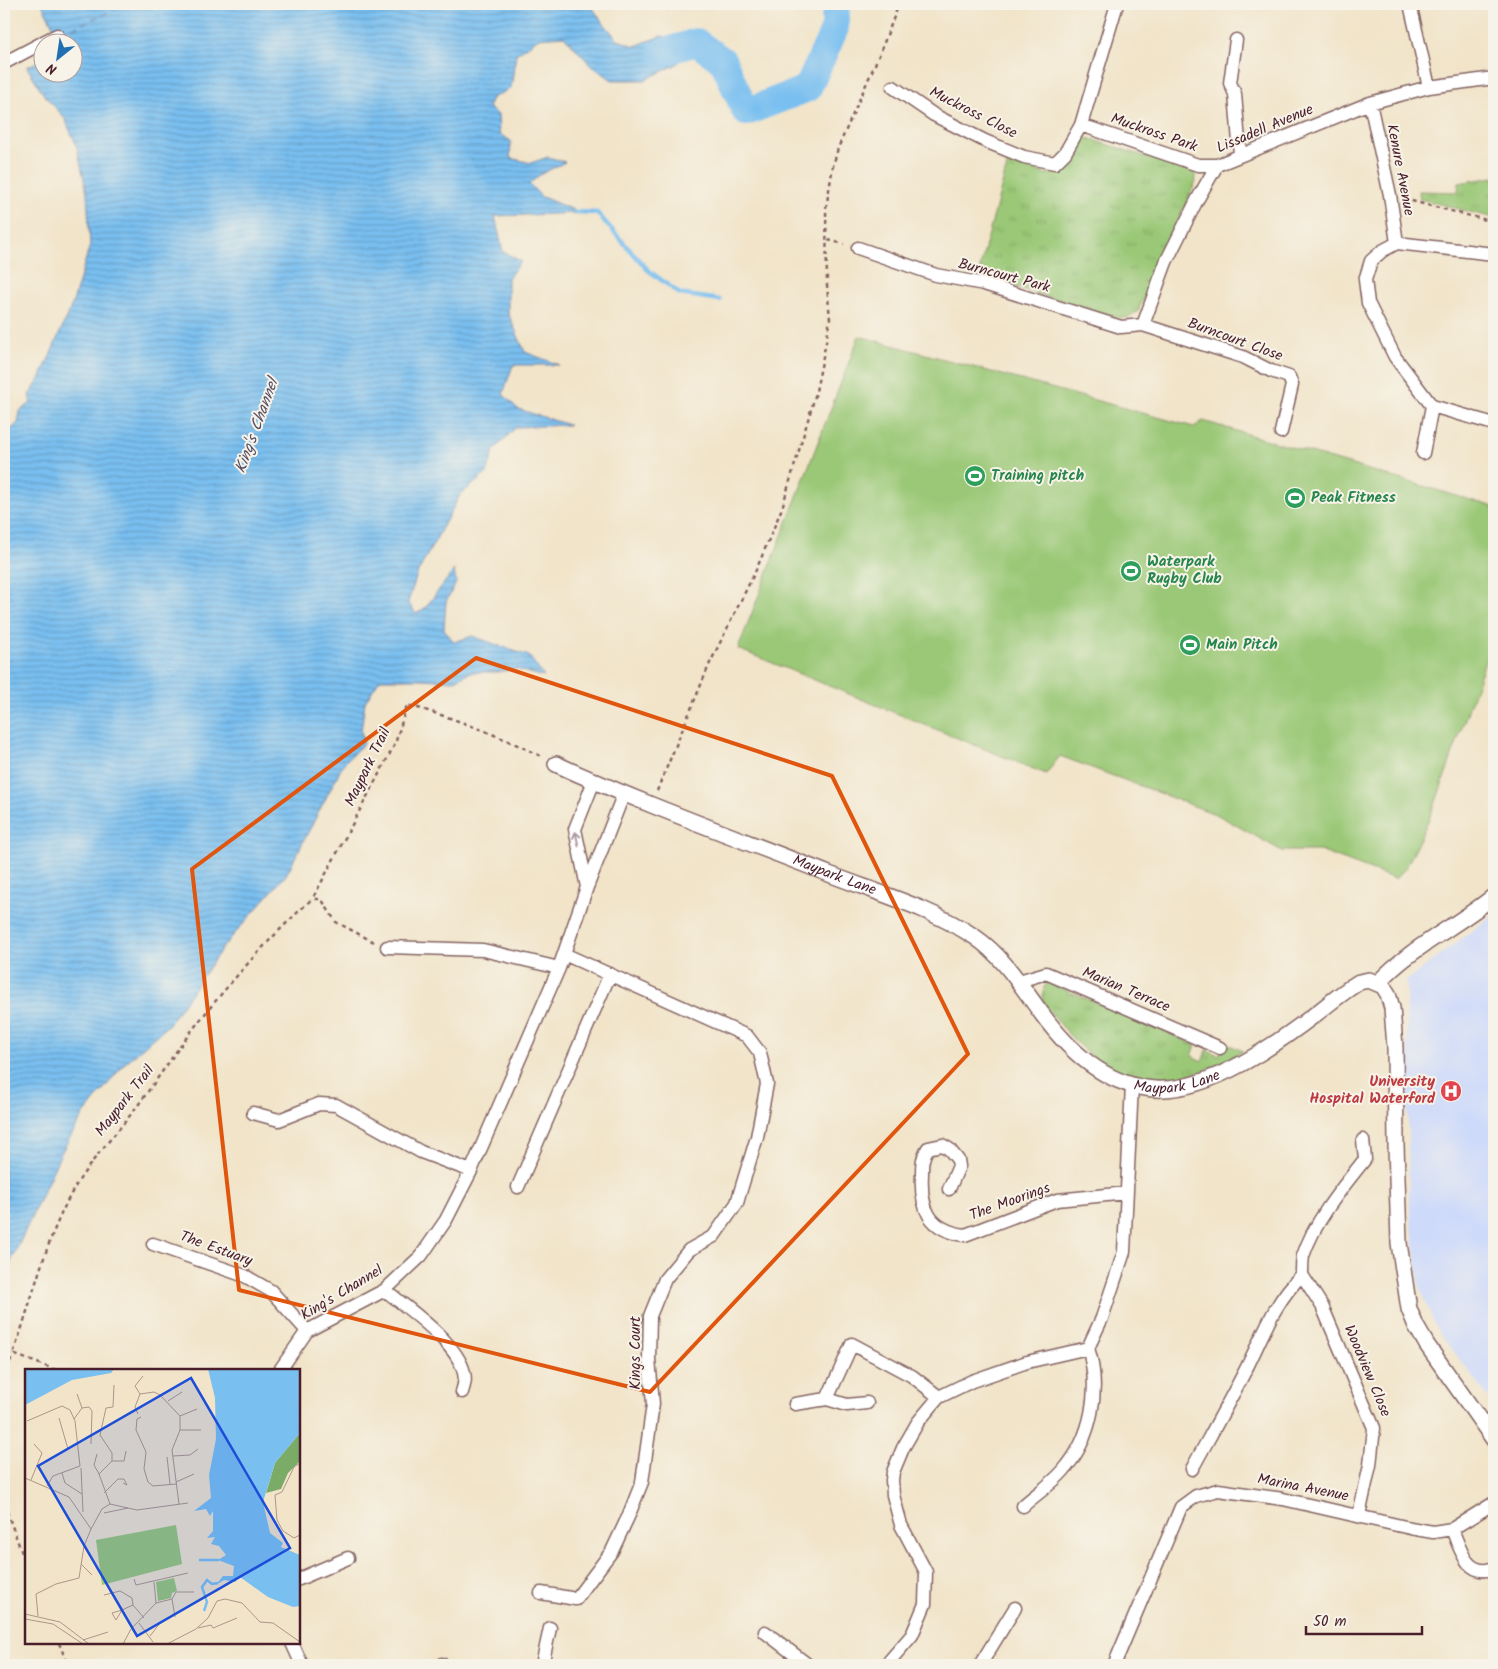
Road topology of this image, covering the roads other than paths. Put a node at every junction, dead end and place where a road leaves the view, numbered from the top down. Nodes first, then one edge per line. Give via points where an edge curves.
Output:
1 (1117, 4) edge
2 (1410, 4) edge
3 (1236, 40) dead end
4 (32, 49) edge
5 (4, 63) edge
6 (1494, 78) edge
7 (893, 87) dead end
8 (1429, 87) junction
9 (1370, 103) junction
10 (1081, 125) junction
11 (1240, 154) junction
12 (1218, 165) junction
13 (1397, 243) junction
14 (858, 248) road end
15 (1494, 254) edge
16 (1143, 325) junction
17 (1432, 406) junction
18 (1494, 424) edge
19 (1281, 432) dead end
20 (1423, 453) dead end
21 (556, 764) road end
22 (594, 781) junction
23 (624, 793) junction
24 (587, 887) junction
25 (1490, 899) edge
26 (387, 947) road end
27 (564, 954) junction
28 (559, 968) junction
29 (610, 974) junction
30 (1019, 981) junction
31 (1378, 983) junction
32 (1220, 1048) dead end
33 (1132, 1086) junction
34 (253, 1113) dead end
35 (1364, 1140) dead end
36 (471, 1171) junction
37 (518, 1187) dead end
38 (949, 1189) dead end
39 (1127, 1193) junction
40 (153, 1244) dead end
41 (1302, 1276) junction
42 (385, 1290) junction
43 (307, 1331) junction
44 (1088, 1348) junction
45 (281, 1369) edge
46 (462, 1392) dead end
47 (938, 1397) junction
48 (828, 1399) junction
49 (867, 1403) dead end
50 (795, 1404) dead end
51 (1494, 1440) edge
52 (1192, 1469) dead end
53 (1494, 1503) edge
54 (1022, 1506) dead end
55 (1359, 1515) junction
56 (1452, 1529) junction
57 (348, 1558) dead end
58 (1494, 1568) edge
59 (300, 1579) edge
60 (541, 1593) dead end
61 (1015, 1608) dead end
62 (550, 1628) dead end
63 (765, 1632) dead end
64 (292, 1644) edge
65 (302, 1665) edge
66 (542, 1665) edge
67 (808, 1665) edge
68 (886, 1665) edge
69 (980, 1665) edge
70 (1114, 1665) edge

1 - 10 street
2 - 8 street
3 - 11 street via 1230,83 1235,94
4 - 5 street
6 - 8 street, Lissadell Avenue
7 - 10 street, Muckross Close via 934,115 1024,157 1055,163
8 - 9 street, Lissadell Avenue
9 - 11 street, Lissadell Avenue
9 - 13 street, Kenure Avenue
10 - 12 street, Muckross Park via 1198,165
11 - 12 street, Lissadell Avenue
12 - 16 street, Lissadell Avenue via 1166,262
13 - 15 street
13 - 17 street via 1382,250 1371,261 1365,280 1368,303 1395,357
14 - 16 street, Burncourt Park via 936,275 984,284 1122,327
16 - 19 street, Burncourt Close via 1243,357 1290,377 1292,385
17 - 18 street
17 - 20 street
21 - 22 street, Maypark Lane
22 - 23 street, Maypark Lane
24 -> 22 street via 575,829
23 - 24 street, King's Channel
23 - 30 street, Maypark Lane via 915,907 985,945
24 - 27 street, King's Channel
25 - 31 street via 1406,956
26 - 28 street via 483,950
27 - 28 street, King's Channel
27 - 29 street, Kings Court
28 - 36 street, King's Channel
29 - 37 street
29 - 60 street, Kings Court via 747,1036 760,1053 767,1084 757,1138 737,1202 714,1236 689,1250 665,1279 650,1316 653,1404 642,1482 628,1517 612,1551 576,1598
30 - 32 street, Marian Terrace via 1046,973
30 - 33 street, Maypark Lane via 1052,1028 1078,1054 1105,1074
31 - 33 street, Maypark Lane via 1369,980 1353,986 1277,1041 1213,1078 1170,1089
31 - 51 street via 1386,989 1390,1000 1395,1033 1399,1243 1409,1309 1427,1345
33 - 39 street
34 - 36 street via 279,1120 319,1104 336,1105 421,1152
35 - 41 street via 1365,1159 1328,1208 1311,1237 1303,1258
36 - 42 street, King's Channel via 446,1220 421,1256
38 - 39 street, The Moorings via 959,1166 958,1160 949,1148 942,1145 928,1148 923,1155 922,1181 926,1211 932,1221 953,1233 965,1235 1057,1200
39 - 44 street via 1124,1252 1102,1318
40 - 43 street, The Estuary via 245,1276 271,1291
41 - 52 street via 1274,1309 1246,1370
41 - 55 street, Woodview Close via 1322,1306 1374,1428
42 - 43 street, King's Channel
42 - 46 street via 441,1337 458,1357 464,1373
43 - 45 street, King's Channel
44 - 47 street via 1027,1362
44 - 54 street via 1093,1366 1093,1398 1085,1434 1062,1473
47 - 48 street via 912,1376 852,1344
47 - 68 street via 918,1422 893,1472 896,1510 926,1572 924,1604 912,1635
48 - 49 street via 847,1405
48 - 50 street
53 - 56 street, Marina Avenue
55 - 56 street, Marina Avenue via 1425,1531
55 - 70 street, Marina Avenue via 1283,1498 1218,1490 1196,1496 1181,1507
56 - 58 street via 1464,1558 1471,1566 1482,1570
57 - 59 street
61 - 69 street
62 - 66 street
63 - 67 street
64 - 65 street

